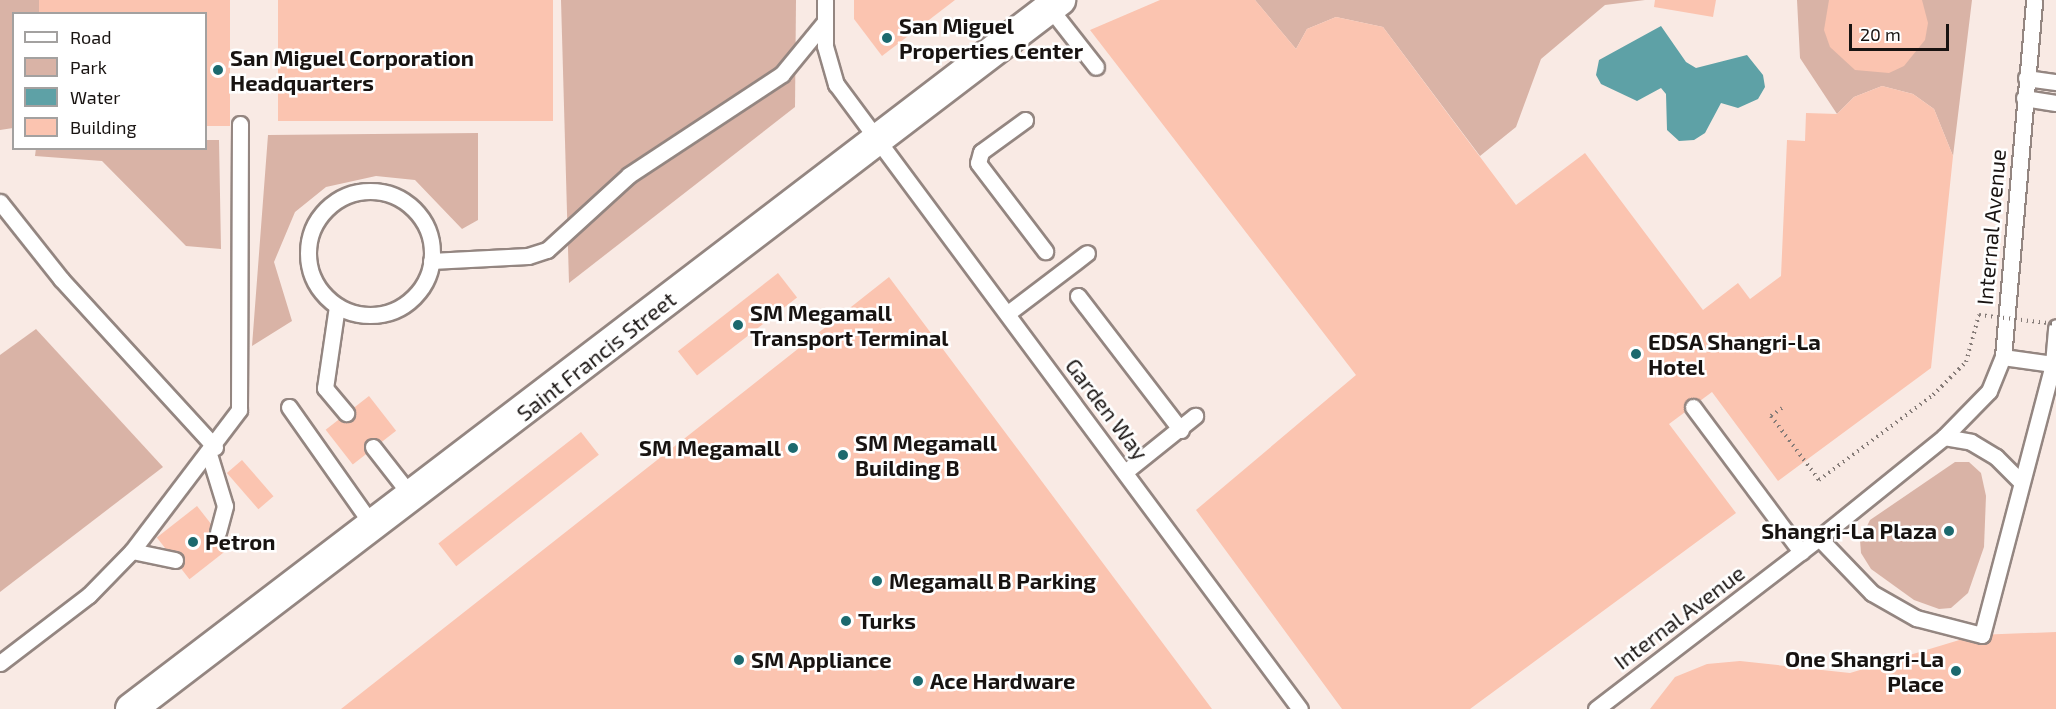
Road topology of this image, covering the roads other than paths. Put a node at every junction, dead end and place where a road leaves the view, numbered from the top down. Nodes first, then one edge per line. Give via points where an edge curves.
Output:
1 (825, 0) edge
2 (2034, 0) edge
3 (1054, 4) edge
4 (823, 24) junction
5 (1096, 67) dead end
6 (2026, 78) junction
7 (2056, 82) edge
8 (2024, 98) junction
9 (2056, 103) edge
10 (1025, 120) dead end
11 (240, 124) dead end
12 (878, 137) junction
13 (0, 202) edge
14 (1045, 250) dead end
15 (1087, 253) dead end
16 (431, 261) junction
17 (1078, 296) dead end
18 (337, 306) junction
19 (1008, 313) junction
20 (2056, 325) edge
21 (2003, 357) junction
22 (2052, 364) junction
23 (289, 407) dead end
24 (1693, 407) dead end
25 (346, 413) dead end
26 (1195, 416) dead end
27 (1181, 430) junction
28 (1944, 437) junction
29 (373, 447) dead end
30 (212, 450) junction
31 (1125, 472) junction
32 (2021, 482) junction
33 (412, 497) junction
34 (373, 526) junction
35 (218, 532) dead end
36 (1819, 538) junction
37 (132, 551) junction
38 (1802, 552) junction
39 (175, 561) dead end
40 (0, 663) edge
41 (131, 709) edge
42 (1300, 709) edge
43 (1596, 709) edge

1 - 4 lane, Garden Way
2 - 6 lane, Internal Avenue
3 - 5 lane
3 - 12 street, Saint Francis Street
4 - 12 lane, Garden Way via 836,84
4 - 16 lane via 782,74 629,175 547,250 528,256
6 - 7 lane
6 - 8 lane, Internal Avenue
8 - 9 lane
8 - 21 lane, Internal Avenue
10 - 14 lane via 981,152 978,163
11 - 30 lane via 239,410
12 - 19 lane, Garden Way
12 - 33 street, Saint Francis Street
13 - 30 lane via 61,279
15 - 19 lane
16 - 18 lane via 417,293 396,309 371,315
16 - 18 lane via 425,226 402,201 368,191 343,198 322,213 308,246 314,280
17 - 27 lane
18 - 25 lane via 325,388
19 - 31 lane, Garden Way
20 - 22 lane
21 - 22 lane
21 - 28 lane, Internal Avenue via 1989,391
22 - 32 lane
23 - 34 lane
24 - 38 lane
26 - 27 lane
27 - 31 lane
28 - 32 lane via 1971,442 1996,457
28 - 36 lane, Internal Avenue
29 - 33 lane
30 - 35 lane via 225,506
30 - 37 lane
31 - 42 lane, Garden Way
32 - 36 lane via 1982,635 1916,618 1872,593
33 - 34 street, Saint Francis Street
34 - 41 street, Saint Francis Street
36 - 38 lane, Internal Avenue
37 - 39 lane
37 - 40 lane via 89,595
38 - 43 lane, Internal Avenue

